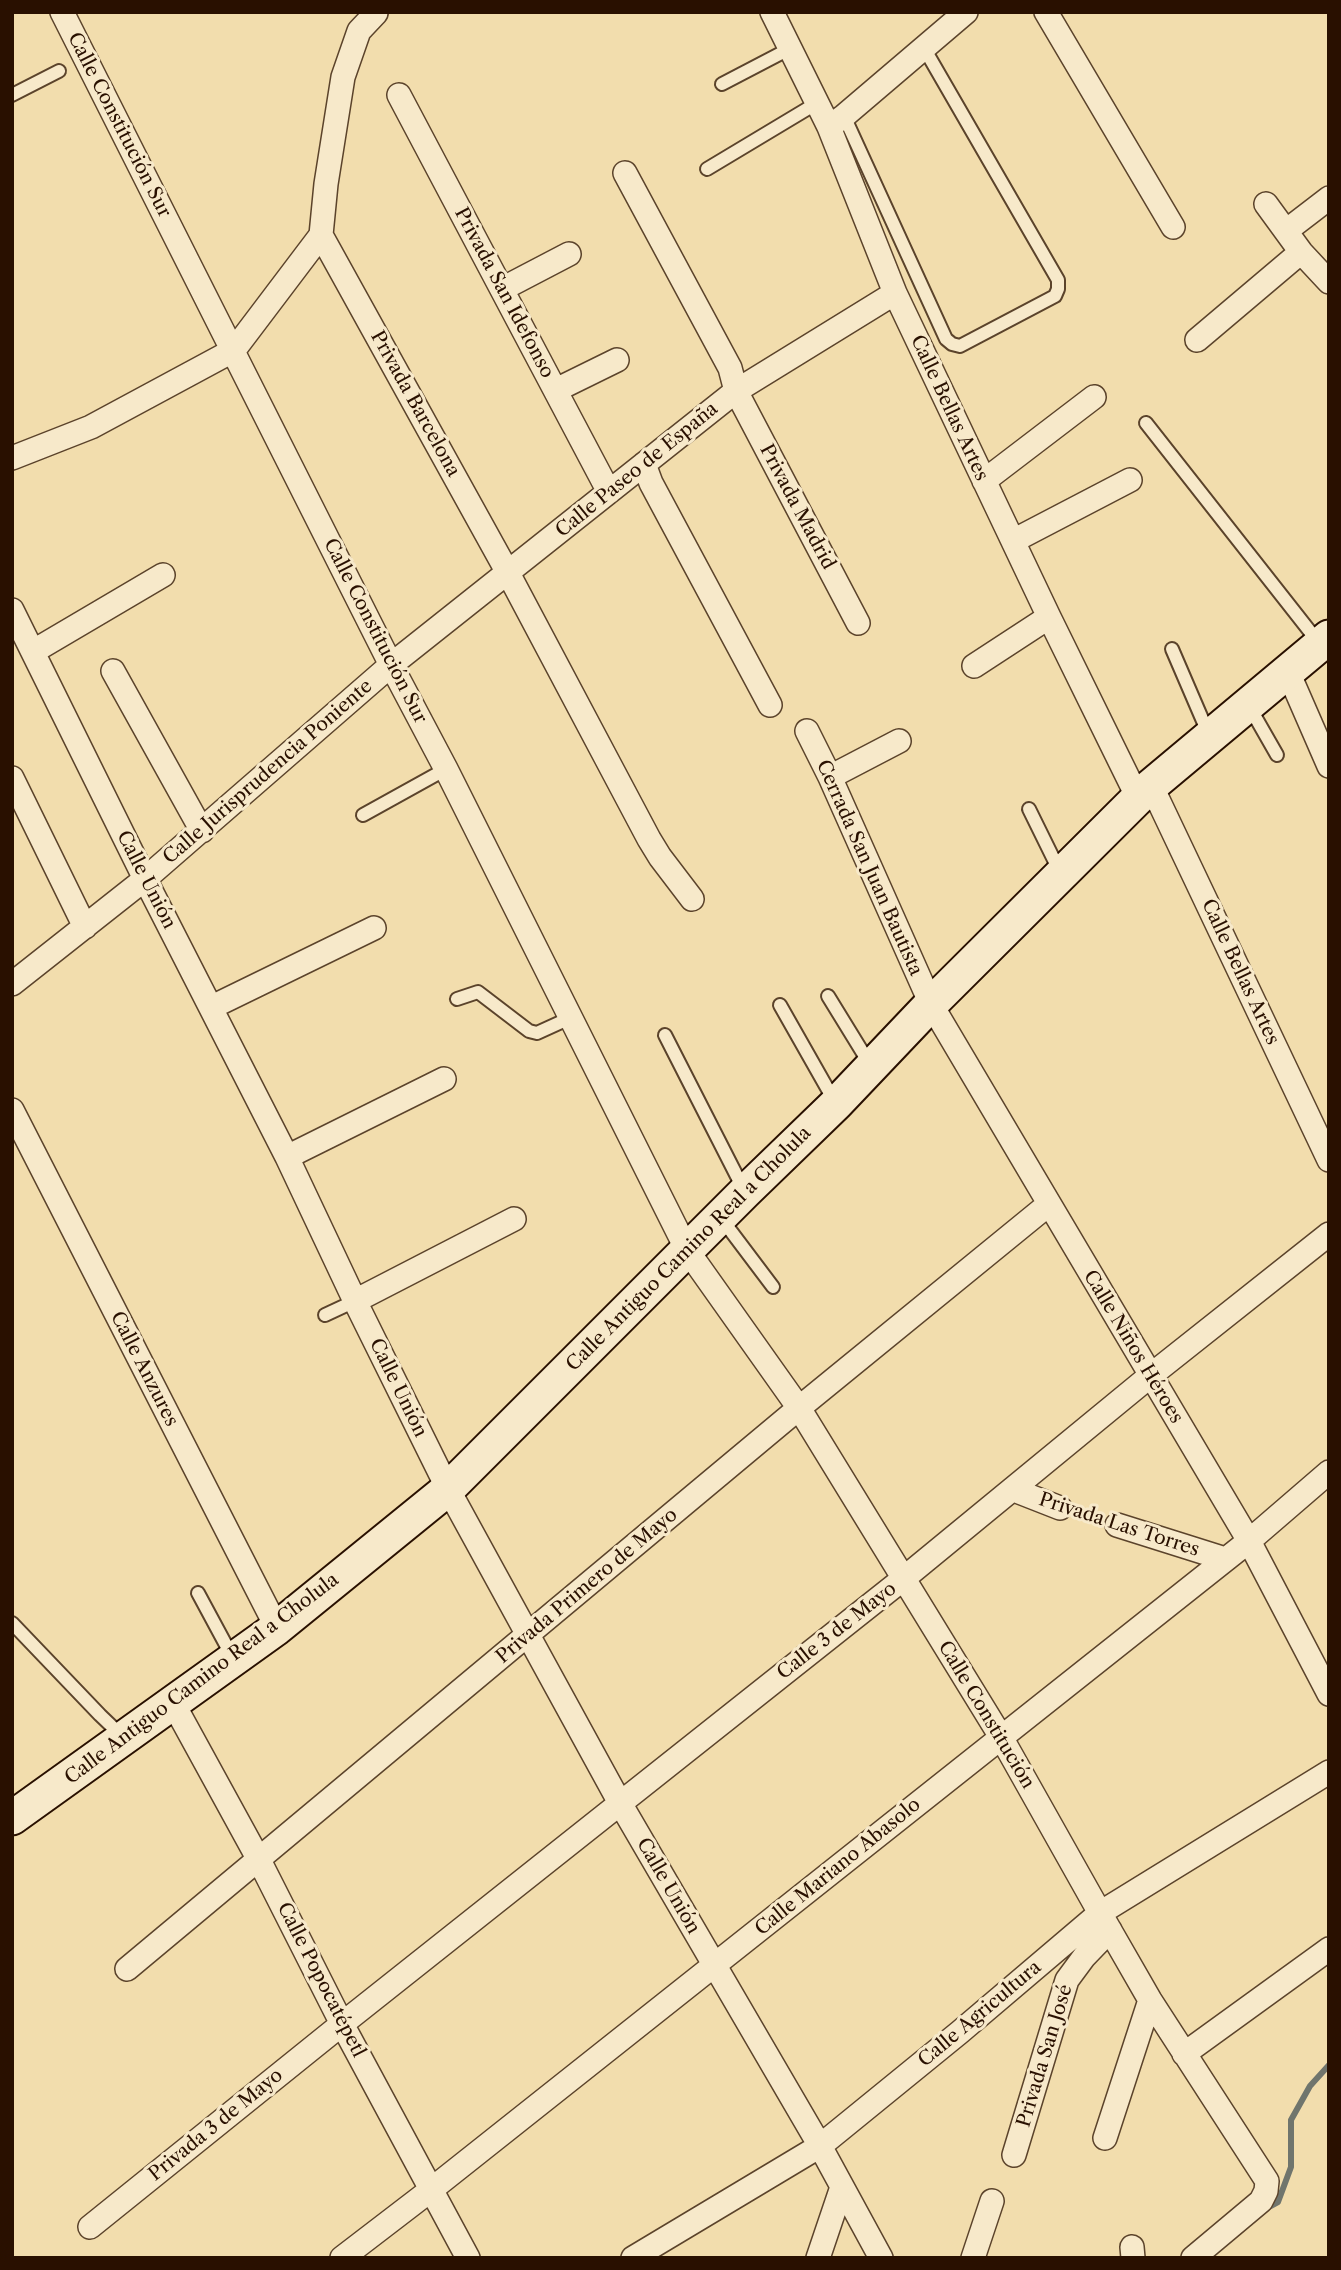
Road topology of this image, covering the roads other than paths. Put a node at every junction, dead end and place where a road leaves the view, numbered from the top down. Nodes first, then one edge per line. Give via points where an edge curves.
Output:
1 (62, 12) edge
2 (772, 12) edge
3 (966, 12) edge
4 (1046, 12) edge
5 (376, 13) edge
6 (791, 48) junction
7 (924, 48) junction
8 (59, 71) dead end
9 (722, 84) dead end
10 (12, 94) edge
11 (399, 95) dead end
12 (817, 103) junction
13 (837, 121) junction
14 (707, 169) dead end
15 (625, 173) dead end
16 (1329, 198) edge
17 (1266, 204) dead end
18 (1173, 227) dead end
19 (1286, 231) junction
20 (321, 235) junction
21 (1301, 252) junction
22 (569, 254) dead end
23 (1329, 282) edge
24 (502, 289) junction
25 (895, 293) junction
26 (1197, 340) dead end
27 (234, 350) junction
28 (617, 360) dead end
29 (555, 390) junction
30 (736, 391) junction
31 (1094, 397) dead end
32 (1146, 423) dead end
33 (12, 458) edge
34 (644, 464) junction
35 (1130, 480) dead end
36 (984, 481) junction
37 (609, 492) junction
38 (1013, 541) junction
39 (508, 573) junction
40 (163, 575) dead end
41 (12, 610) edge
42 (1049, 617) junction
43 (858, 623) dead end
44 (1325, 641) edge
45 (1172, 649) dead end
46 (34, 652) junction
47 (391, 665) junction
48 (974, 666) dead end
49 (113, 671) dead end
50 (1288, 671) junction
51 (1248, 704) junction
52 (770, 705) dead end
53 (807, 731) dead end
54 (1210, 736) junction
55 (899, 741) dead end
56 (1277, 755) dead end
57 (1329, 766) edge
58 (446, 769) junction
59 (830, 776) junction
60 (12, 778) edge
61 (1145, 791) junction
62 (1029, 809) dead end
63 (363, 815) dead end
64 (202, 831) junction
65 (1061, 874) junction
66 (145, 878) junction
67 (692, 900) dead end
68 (85, 927) junction
69 (374, 928) dead end
70 (12, 984) edge
71 (828, 996) dead end
72 (457, 999) dead end
73 (931, 1004) junction
74 (780, 1005) dead end
75 (212, 1007) junction
76 (570, 1018) junction
77 (665, 1035) dead end
78 (872, 1067) junction
79 (444, 1079) dead end
80 (836, 1104) junction
81 (12, 1110) edge
82 (287, 1157) junction
83 (1329, 1160) edge
84 (745, 1192) junction
85 (1049, 1204) junction
86 (720, 1217) junction
87 (514, 1219) dead end
88 (1329, 1234) edge
89 (687, 1250) junction
90 (773, 1287) dead end
91 (355, 1301) junction
92 (325, 1315) dead end
93 (1150, 1376) junction
94 (799, 1408) junction
95 (1329, 1472) edge
96 (448, 1489) junction
97 (1014, 1490) junction
98 (1060, 1508) road end
99 (1117, 1525) road end
100 (1249, 1541) junction
101 (1225, 1559) junction
102 (904, 1579) junction
103 (198, 1593) dead end
104 (12, 1623) edge
105 (277, 1628) junction
106 (528, 1635) junction
107 (234, 1659) junction
108 (1329, 1694) edge
109 (173, 1703) junction
110 (1002, 1737) junction
111 (124, 1738) junction
112 (1329, 1772) edge
113 (620, 1803) junction
114 (12, 1818) edge
115 (259, 1860) junction
116 (1105, 1922) junction
117 (1329, 1949) edge
118 (715, 1965) junction
119 (127, 1969) dead end
120 (1150, 2000) junction
121 (342, 2024) junction
122 (1184, 2054) junction
123 (1105, 2138) dead end
124 (820, 2146) junction
125 (1014, 2155) dead end
126 (842, 2187) junction
127 (432, 2189) junction
128 (992, 2201) dead end
129 (90, 2227) dead end
130 (635, 2257) edge
131 (342, 2258) edge
132 (468, 2258) edge
133 (818, 2258) edge
134 (881, 2258) edge
135 (973, 2258) edge
136 (1193, 2258) edge

1 - 27 street, Calle Constitución Sur
2 - 6 street, Calle Bellas Artes
3 - 7 street
4 - 18 street
5 - 20 street via 359,31 343,77
6 - 9 lane
6 - 12 street, Calle Bellas Artes
7 - 13 street
7 - 13 lane via 1058,280 1055,296 960,346 952,344
8 - 10 lane
11 - 24 street, Privada San Idefonso
12 - 13 street, Calle Bellas Artes
12 - 14 lane
13 - 25 street, Calle Bellas Artes
15 - 30 street, Privada Madrid via 730,368
16 - 19 street
17 - 19 street
19 - 21 street
20 - 27 street
20 - 39 street, Privada Barcelona
21 - 23 street
21 - 26 street
22 - 24 street
24 - 29 street, Privada San Idefonso
25 - 30 street, Calle Paseo de España
25 - 36 street, Calle Bellas Artes
27 - 33 street via 91,427
27 - 47 street, Calle Constitución Sur
28 - 29 street
29 - 37 street, Privada San Idefonso
30 - 34 street, Calle Paseo de España
30 - 43 street, Privada Madrid
31 - 36 street
32 - 44 lane
34 - 37 street, Calle Paseo de España
34 - 52 street
35 - 38 street
36 - 38 street, Calle Bellas Artes
37 - 39 street, Calle Paseo de España
38 - 42 street, Calle Bellas Artes
39 - 47 street, Calle Paseo de España
39 - 67 street, Privada Barcelona via 649,839
40 - 46 street
41 - 46 street, Calle Unión
42 - 48 street
42 - 61 street, Calle Bellas Artes
44 - 50 main road, Calle Antiguo Camino Real a Cholula
45 - 54 lane
46 - 66 street, Calle Unión
47 - 58 street, Calle Constitución Sur
47 - 64 street, Calle Jurisprudencia Poniente
49 - 64 street
50 - 51 main road, Calle Antiguo Camino Real a Cholula
50 - 57 street
51 - 54 main road, Calle Antiguo Camino Real a Cholula
51 - 56 lane
53 - 59 street, Cerrada San Juan Bautista
54 - 61 main road, Calle Antiguo Camino Real a Cholula
55 - 59 street
58 - 63 lane
58 - 76 street, Calle Constitución Sur
59 - 73 street, Cerrada San Juan Bautista
60 - 68 street
61 - 65 main road, Calle Antiguo Camino Real a Cholula
61 - 83 street, Calle Bellas Artes
62 - 65 lane
64 - 66 street, Calle Jurisprudencia Poniente
65 - 73 main road, Calle Antiguo Camino Real a Cholula
66 - 68 street, Calle Jurisprudencia Poniente
66 - 75 street, Calle Unión
68 - 70 street, Calle Jurisprudencia Poniente
69 - 75 street
71 - 78 lane
72 - 76 lane via 478,992 537,1034
73 - 78 main road, Calle Antiguo Camino Real a Cholula
73 - 85 street, Calle Niños Héroes
74 - 80 lane
75 - 82 street, Calle Unión
76 - 89 street, Calle Constitución Sur
77 - 84 lane
78 - 80 main road, Calle Antiguo Camino Real a Cholula
79 - 82 street
80 - 84 main road, Calle Antiguo Camino Real a Cholula
81 - 105 street, Calle Anzures
82 - 91 street, Calle Unión
84 - 86 main road, Calle Antiguo Camino Real a Cholula
85 - 93 street, Calle Niños Héroes
85 - 94 street, Privada Primero de Mayo
86 - 89 main road, Calle Antiguo Camino Real a Cholula
86 - 90 lane
87 - 91 street
88 - 93 street, Calle 3 de Mayo
89 - 94 street, Calle Constitución
89 - 96 main road, Calle Antiguo Camino Real a Cholula
91 - 92 lane
91 - 96 street, Calle Unión
93 - 97 street, Calle 3 de Mayo
93 - 100 street, Calle Niños Héroes
94 - 102 street, Calle Constitución
94 - 106 street, Privada Primero de Mayo
95 - 100 street, Calle Mariano Abasolo
96 - 105 main road, Calle Antiguo Camino Real a Cholula
96 - 106 street, Calle Unión
97 - 98 street, Privada Las Torres
97 - 102 street, Calle 3 de Mayo
99 - 101 street, Privada Las Torres
100 - 101 street, Calle Mariano Abasolo
100 - 108 street, Calle Niños Héroes
101 - 110 street, Calle Mariano Abasolo
102 - 110 street, Calle Constitución
102 - 113 street, Calle 3 de Mayo
103 - 107 lane
104 - 111 lane
105 - 107 main road, Calle Antiguo Camino Real a Cholula
106 - 113 street, Calle Unión
106 - 115 street, Privada Primero de Mayo
107 - 109 main road, Calle Antiguo Camino Real a Cholula
109 - 111 main road, Calle Antiguo Camino Real a Cholula
109 - 115 street, Calle Popocatépetl
110 - 116 street, Calle Constitución
110 - 118 street, Calle Mariano Abasolo
111 - 114 main road, Calle Antiguo Camino Real a Cholula
112 - 116 street, Calle Agricultura
113 - 118 street, Calle Unión
113 - 121 street, Calle 3 de Mayo
115 - 119 street, Privada Primero de Mayo
115 - 121 street, Calle Popocatépetl
116 - 120 street, Calle Constitución
116 - 124 street, Calle Agricultura
116 - 125 street, Privada San José via 1067,1980
117 - 122 street
118 - 124 street, Calle Unión
118 - 127 street, Calle Mariano Abasolo
120 - 122 street, Calle Constitución
120 - 123 street
121 - 127 street, Calle Popocatépetl
121 - 129 street, Privada 3 de Mayo
122 - 136 street, Calle Constitución via 1267,2181 1261,2201
124 - 126 street, Calle Unión
124 - 130 street, Calle Agricultura
126 - 133 street
126 - 134 street, Calle Unión
127 - 131 street, Calle Mariano Abasolo
127 - 132 street, Calle Popocatépetl
128 - 135 street

